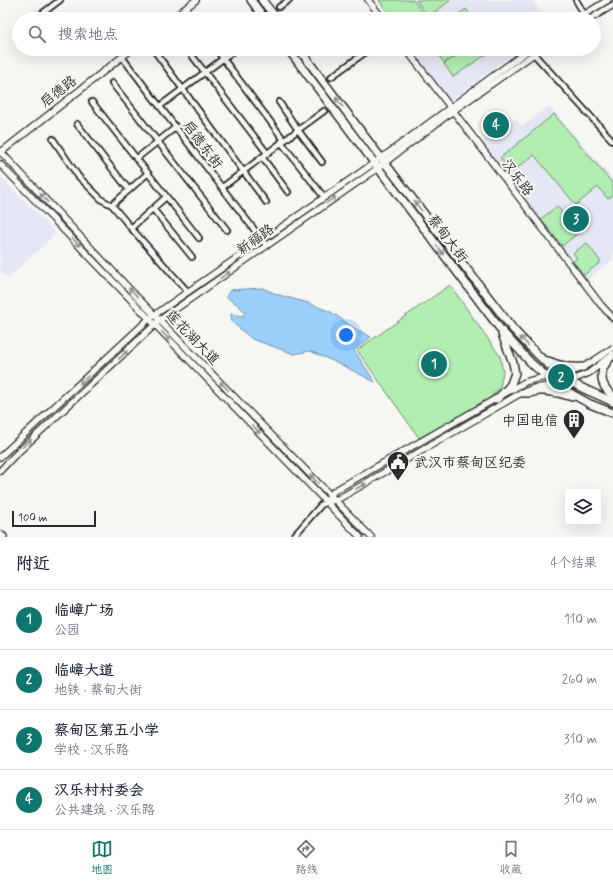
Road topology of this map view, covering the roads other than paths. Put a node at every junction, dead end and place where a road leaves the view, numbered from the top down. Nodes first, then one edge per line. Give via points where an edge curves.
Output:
1 (60, 0) edge
2 (196, 0) edge
3 (251, 0) edge
4 (262, 0) edge
5 (289, 0) edge
6 (368, 0) edge
7 (576, 0) edge
8 (608, 0) edge
9 (613, 5) edge
10 (279, 7) dead end
11 (44, 12) edge
12 (181, 12) edge
13 (260, 12) edge
14 (271, 12) edge
15 (377, 12) edge
16 (584, 12) edge
17 (593, 12) edge
18 (598, 12) edge
19 (122, 56) joint
20 (158, 56) edge
21 (192, 56) edge
22 (222, 56) edge
23 (228, 56) edge
24 (293, 56) edge
25 (304, 56) edge
26 (360, 56) edge
27 (411, 56) edge
28 (524, 56) edge
29 (536, 56) edge
30 (224, 59) junction
31 (205, 72) junction
32 (331, 77) dead end
33 (112, 83) dead end
34 (183, 89) junction
35 (92, 102) dead end
36 (279, 102) dead end
37 (160, 106) junction
38 (452, 109) junction
39 (324, 111) dead end
40 (77, 124) dead end
41 (176, 127) junction
42 (298, 130) junction
43 (53, 139) dead end
44 (283, 141) junction
45 (613, 141) edge
46 (159, 142) junction
47 (0, 152) edge
48 (267, 153) junction
49 (262, 157) junction
50 (136, 159) junction
51 (383, 160) junction
52 (322, 162) dead end
53 (0, 164) edge
54 (376, 165) junction
55 (243, 171) junction
56 (148, 174) junction
57 (221, 186) junction
58 (129, 190) junction
59 (288, 192) dead end
60 (166, 196) junction
61 (324, 197) junction
62 (266, 202) dead end
63 (112, 205) junction
64 (153, 209) junction
65 (131, 228) junction
66 (227, 230) dead end
67 (199, 238) dead end
68 (264, 243) junction
69 (192, 257) dead end
70 (188, 292) junction
71 (155, 315) junction
72 (150, 318) junction
73 (613, 318) edge
74 (160, 320) junction
75 (155, 324) junction
76 (501, 330) junction
77 (613, 348) edge
78 (613, 354) edge
79 (542, 358) junction
80 (583, 367) junction
81 (561, 375) junction
82 (546, 376) junction
83 (570, 381) junction
84 (556, 385) junction
85 (521, 393) junction
86 (613, 396) edge
87 (497, 399) junction
88 (613, 402) edge
89 (590, 404) junction
90 (613, 413) edge
91 (0, 457) edge
92 (0, 471) edge
93 (330, 495) junction
94 (335, 500) junction
95 (326, 502) junction
96 (0, 535) edge
97 (3, 537) edge
98 (294, 537) edge
99 (360, 537) edge
100 (371, 537) edge

1 - 11 street
2 - 12 street
3 - 13 main road
4 - 14 main road
5 - 10 street
6 - 15 street
7 - 16 street
8 - 17 street
9 - 18 street
19 - 37 street, 启德东街
19 - 47 street, 启德路
20 - 34 street
21 - 31 street
22 - 30 street
23 - 30 street
24 - 54 main road, 蔡甸大街
51 -> 25 main road, 蔡甸大街
26 - 32 street
27 - 38 street, 汉乐路
28 - 38 street, 新福路
29 - 45 street
30 - 31 street
30 - 44 street
31 - 34 street
31 - 48 street
33 - 46 street
34 - 37 street
34 - 55 street
35 - 50 street
36 - 42 street
37 - 41 street, 启德东街
38 - 51 street, 新福路
38 - 73 street, 汉乐路 via 600,305
39 - 42 street
40 - 58 street
41 - 46 street
41 - 57 street, 启德东街
42 - 44 street
42 - 52 street
43 - 63 street via 78,176 102,200
44 - 48 street
44 - 61 street
46 - 50 street
46 - 66 street
71 -> 47 street, 莲花湖大道
48 - 49 street
49 - 55 street
49 - 59 street
50 - 56 street
51 - 54 street, 新福路
79 -> 51 main road, 蔡甸大街 via 513,329
53 -> 72 street, 莲花湖大道
54 - 61 street, 新福路
68 -> 54 street, 新福路
54 -> 76 main road, 蔡甸大街
55 - 57 street
55 - 62 street
56 - 58 street
56 - 60 street
57 - 68 street, 启德东街
58 - 63 street
60 - 64 street
60 - 67 street
61 - 68 street, 新福路
63 - 65 street
64 - 65 street
64 - 69 street
65 - 70 street
68 - 70 street, 新福路
74 -> 68 street, 新福路
70 - 71 street, 新福路
71 - 72 street, 新福路
71 - 74 street, 莲花湖大道
72 - 75 street, 莲花湖大道
72 -> 91 street, 新福路
74 - 75 street, 新福路
93 -> 74 street, 莲花湖大道
92 -> 75 street, 新福路
75 -> 95 street, 莲花湖大道
76 - 82 main road, 蔡甸大街
76 - 87 main road via 514,373 507,390
77 - 80 street
78 - 83 street via 589,373
78 - 86 main road via 604,365 602,378 604,386
79 - 80 main road via 559,366
79 - 81 main road, 蔡甸大街
80 - 81 street
81 - 82 street
81 - 83 main road, 蔡甸大街
82 - 84 main road, 蔡甸大街
82 - 87 street via 526,382
83 - 84 street
83 - 88 main road, 蔡甸大街
84 - 85 street
84 - 89 main road, 蔡甸大街
85 - 89 main road via 558,393
94 -> 85 street
87 - 93 street
89 - 90 main road, 蔡甸大街
93 - 94 street, 莲花湖大道
93 - 95 street
94 - 95 street
94 - 100 street, 莲花湖大道
95 - 98 street
95 - 99 street, 莲花湖大道
96 - 97 main road

